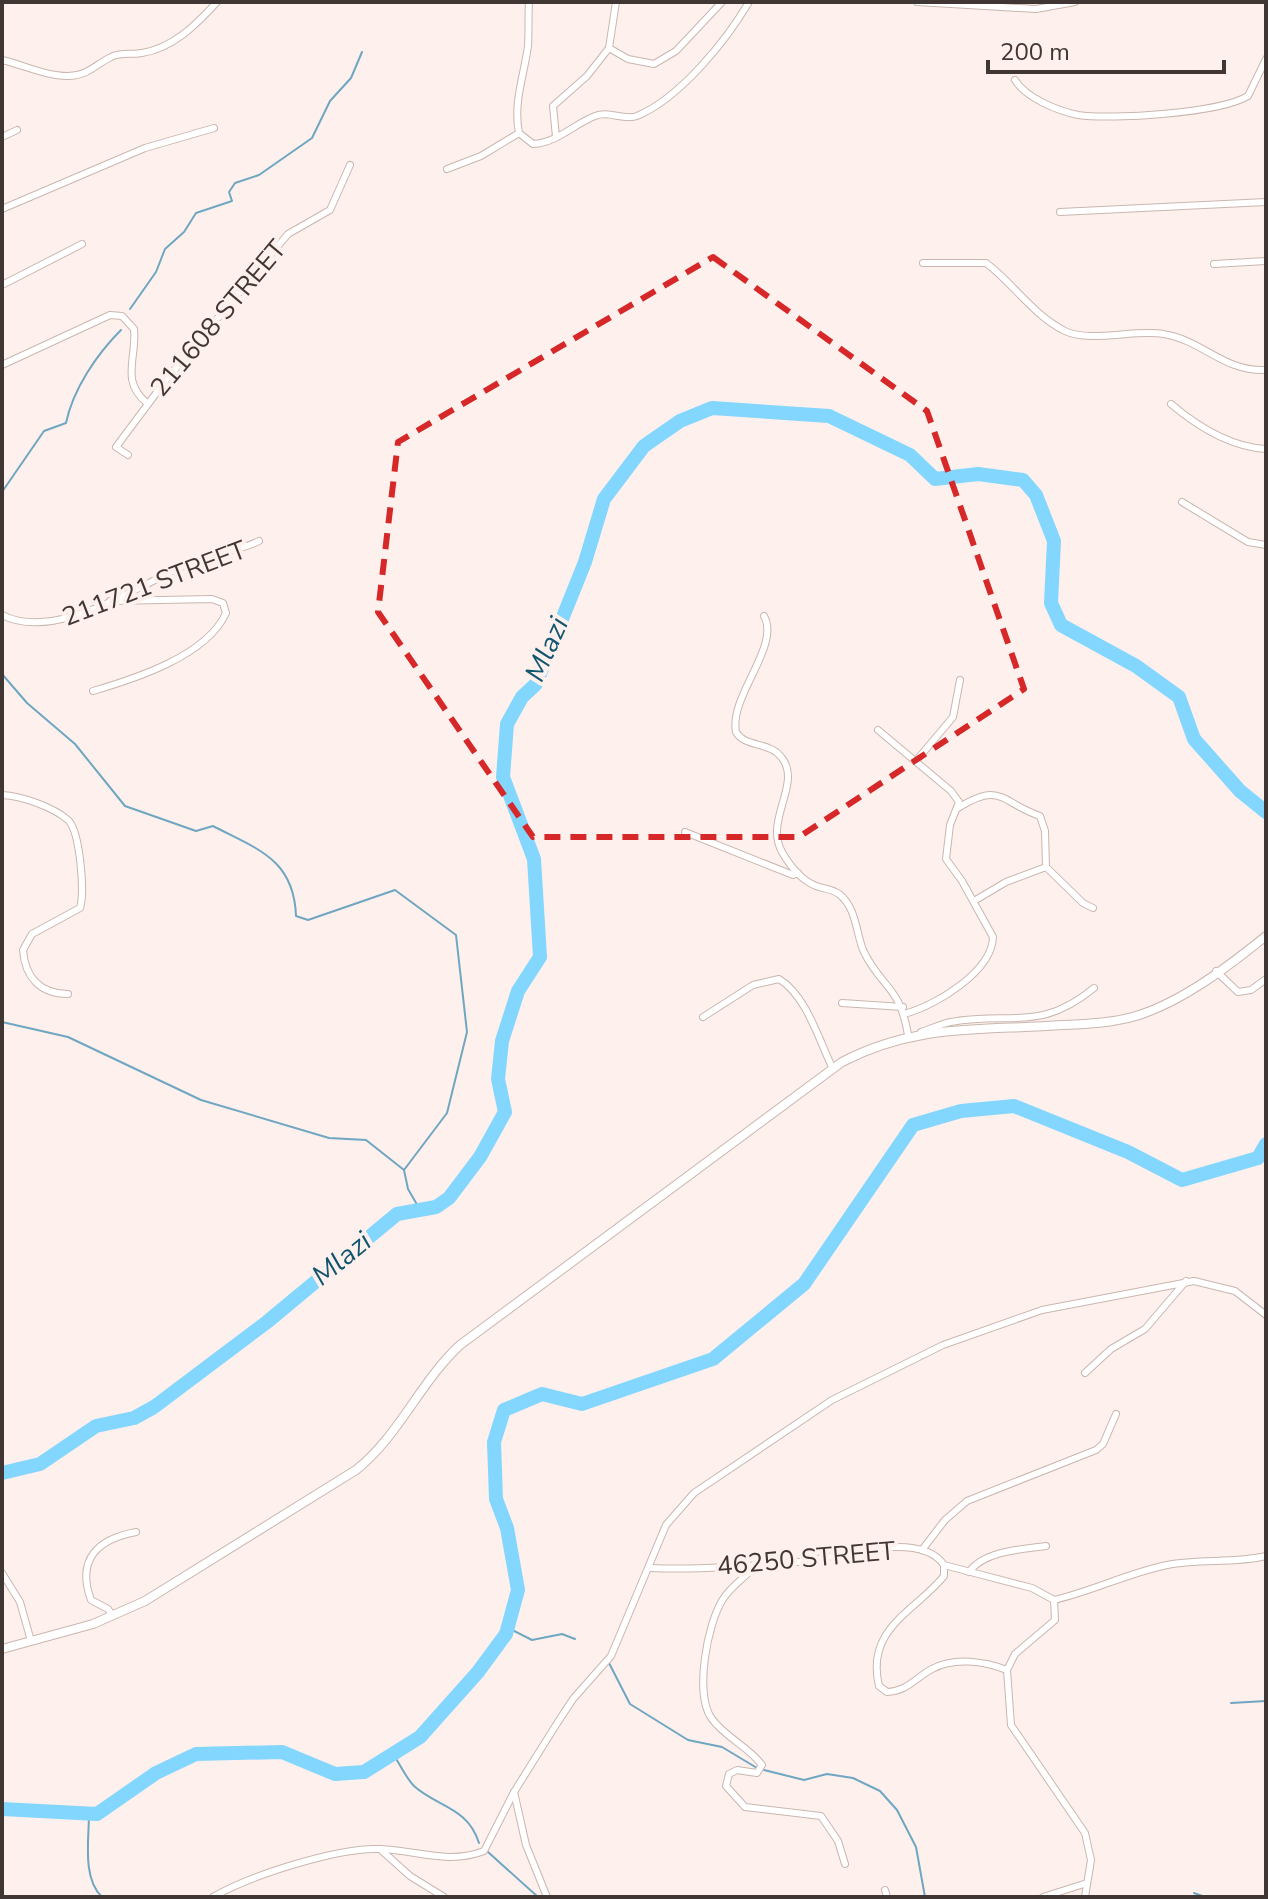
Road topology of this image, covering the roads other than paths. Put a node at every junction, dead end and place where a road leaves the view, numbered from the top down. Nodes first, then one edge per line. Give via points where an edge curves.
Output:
1 (217, 2) edge
2 (529, 2) edge
3 (616, 2) edge
4 (722, 2) edge
5 (749, 2) edge
6 (917, 2) edge
7 (1075, 2) edge
8 (609, 48) junction
9 (1266, 59) edge
10 (2, 60) edge
11 (1015, 80) dead end
12 (214, 128) dead end
13 (17, 130) dead end
14 (519, 133) junction
15 (2, 137) edge
16 (556, 137) junction
17 (350, 165) dead end
18 (447, 169) dead end
19 (1266, 202) edge
20 (2, 209) edge
21 (1060, 212) dead end
22 (82, 244) dead end
23 (1266, 261) edge
24 (923, 263) dead end
25 (1214, 264) dead end
26 (2, 285) edge
27 (2, 365) edge
28 (1266, 370) edge
29 (147, 403) junction
30 (1171, 404) dead end
31 (1266, 449) edge
32 (128, 455) dead end
33 (1182, 502) dead end
34 (259, 541) dead end
35 (1266, 545) edge
36 (110, 601) junction
37 (2, 615) edge
38 (764, 616) dead end
39 (960, 680) dead end
40 (93, 691) dead end
41 (878, 730) dead end
42 (916, 761) junction
43 (2, 795) edge
44 (958, 808) junction
45 (685, 832) dead end
46 (1046, 867) junction
47 (798, 873) junction
48 (974, 901) junction
49 (1093, 908) dead end
50 (1266, 936) edge
51 (1216, 971) junction
52 (1266, 979) edge
53 (1094, 988) dead end
54 (68, 994) dead end
55 (842, 1003) dead end
56 (904, 1014) junction
57 (703, 1017) dead end
58 (912, 1034) junction
59 (832, 1067) junction
60 (1186, 1281) junction
61 (1266, 1315) edge
62 (1085, 1373) dead end
63 (1116, 1414) dead end
64 (136, 1532) dead end
65 (1046, 1546) dead end
66 (922, 1550) junction
67 (1266, 1556) edge
68 (757, 1564) junction
69 (944, 1565) junction
70 (650, 1568) junction
71 (969, 1572) junction
72 (2, 1573) edge
73 (1054, 1600) junction
74 (113, 1616) junction
75 (31, 1641) junction
76 (2, 1649) edge
77 (1007, 1670) junction
78 (514, 1792) junction
79 (380, 1849) junction
80 (845, 1864) dead end
81 (1087, 1883) junction
82 (1087, 1895) edge
83 (213, 1897) edge
84 (444, 1897) edge
85 (547, 1897) edge
86 (1043, 1897) edge

1 - 10 street via 190,31 169,44 115,55 84,74 54,75
2 - 14 street via 528,44 517,91
3 - 8 street
4 - 8 street via 661,62 643,63
5 - 16 street via 682,86 665,99 636,117 597,115
6 - 7 street via 1036,9
8 - 16 street via 553,106
9 - 11 street via 1248,96 1192,110 1079,115 1027,94
12 - 20 street via 145,148
13 - 15 street
14 - 16 street via 533,144
14 - 18 street
17 - 29 street, 211608 STREET via 330,210 288,234
19 - 21 street
22 - 26 street
23 - 25 street
24 - 28 street via 986,263 1045,317 1075,334 1161,333 1196,345 1232,367
27 - 29 street, 211608 STREET via 110,315 122,316 134,329 133,387
29 - 32 street, 211608 STREET via 116,447
30 - 31 street via 1219,435
33 - 35 street via 1248,542
34 - 36 street, 211721 STREET via 200,558
36 - 37 street, 211721 STREET via 40,625
36 - 40 street via 212,599 223,603 226,613 214,632 158,669
38 - 47 street via 768,626 761,654 742,693 735,725 741,739 766,745 787,766 775,831
39 - 42 street via 953,717
41 - 42 street
42 - 44 street via 951,791
43 - 54 street via 64,818 74,831 80,908 32,934 23,950 34,983
44 - 46 street via 991,793 1040,816
44 - 48 street via 952,816 946,859
45 - 47 street
46 - 48 street
46 - 49 street
47 - 56 street via 841,895 866,955
48 - 56 street via 993,937 987,957 944,998
50 - 51 street
51 - 52 street via 1238,992
51 - 58 street via 1165,1004 1115,1021
53 - 58 street via 1071,1007 1041,1017 953,1022
55 - 56 street
56 - 58 street
57 - 59 street via 753,985 779,979 804,1010
58 - 59 street
59 - 74 street via 460,1345 438,1366 386,1441 356,1470
60 - 61 street via 1235,1291
60 - 62 street via 1145,1329
60 - 70 street via 1019,1317 943,1345 832,1400 694,1493 666,1525
63 - 66 street via 1096,1450 967,1501
64 - 74 street via 103,1543 91,1556 91,1600
65 - 71 street via 996,1556
66 - 68 street, 46250 STREET via 864,1549
66 - 69 street, 46250 STREET
67 - 73 street via 1166,1565
68 - 70 street, 46250 STREET
68 - 80 street via 722,1600 703,1675 702,1695 713,1720 762,1765 757,1773 729,1774 726,1786 745,1807 821,1816 838,1841
69 - 71 street
69 - 77 street, 46250 STREET via 939,1582 888,1632 877,1669 879,1686 900,1691 935,1667 951,1663 985,1663
70 - 78 street via 611,1656 573,1699
71 - 73 street via 1032,1588
72 - 75 street via 20,1602
73 - 77 street via 1055,1620 1015,1654
74 - 75 street
75 - 76 street
77 - 81 street via 1011,1725 1085,1833 1091,1860
78 - 79 street via 484,1851 436,1858
78 - 85 street via 526,1845
79 - 83 street via 331,1855 255,1876
79 - 84 street
81 - 82 street
81 - 86 street

